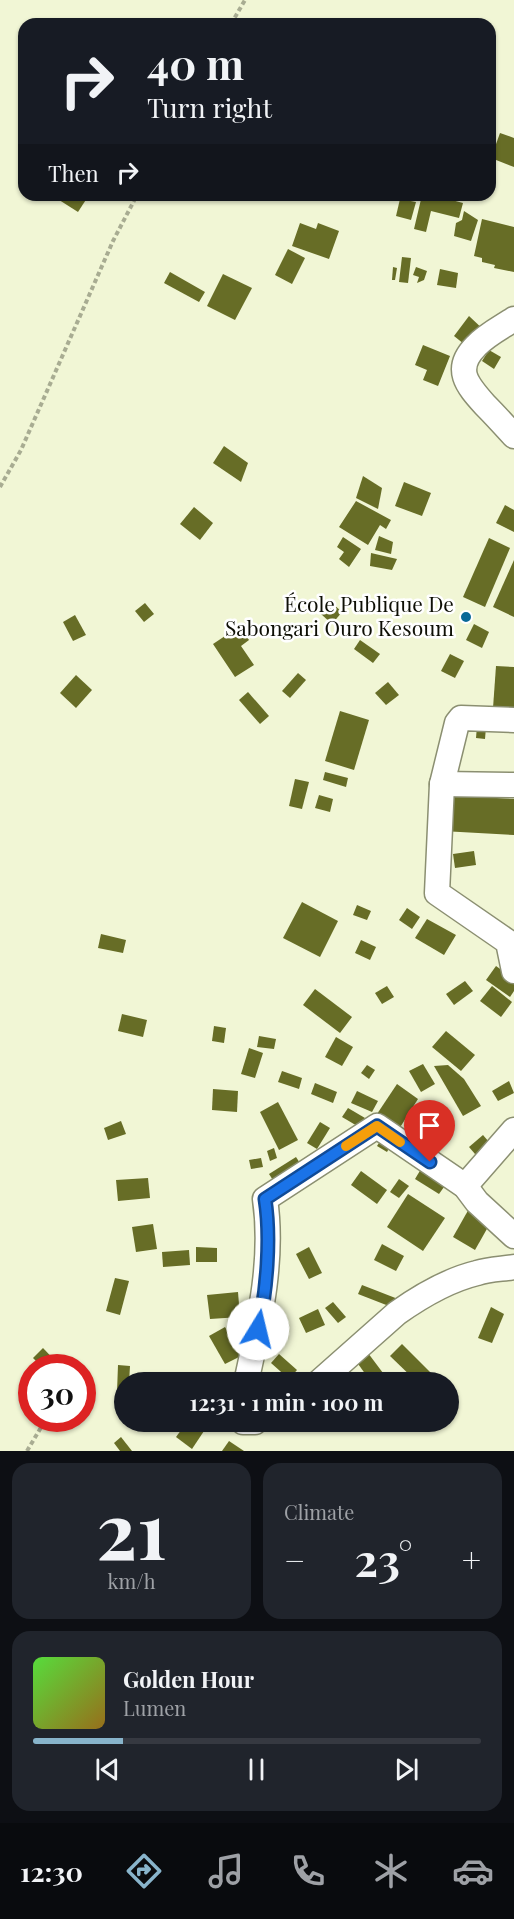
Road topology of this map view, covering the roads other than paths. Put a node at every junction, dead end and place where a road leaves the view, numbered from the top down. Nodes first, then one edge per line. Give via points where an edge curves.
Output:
1 (514, 319) edge
2 (514, 436) edge
3 (514, 720) edge
4 (442, 784) junction
5 (514, 785) edge
6 (514, 971) edge
7 (514, 1130) edge
8 (465, 1186) junction
9 (514, 1236) edge
10 (514, 1267) edge
11 (248, 1372) edge
12 (330, 1372) edge

1 - 2 street via 477,344 463,367 471,389
3 - 4 street via 461,718
4 - 5 street
4 - 6 street via 437,893 508,942
7 - 8 street
8 - 9 street
8 - 11 street via 377,1126 265,1199 268,1221 262,1310
10 - 12 street via 478,1272 411,1303

